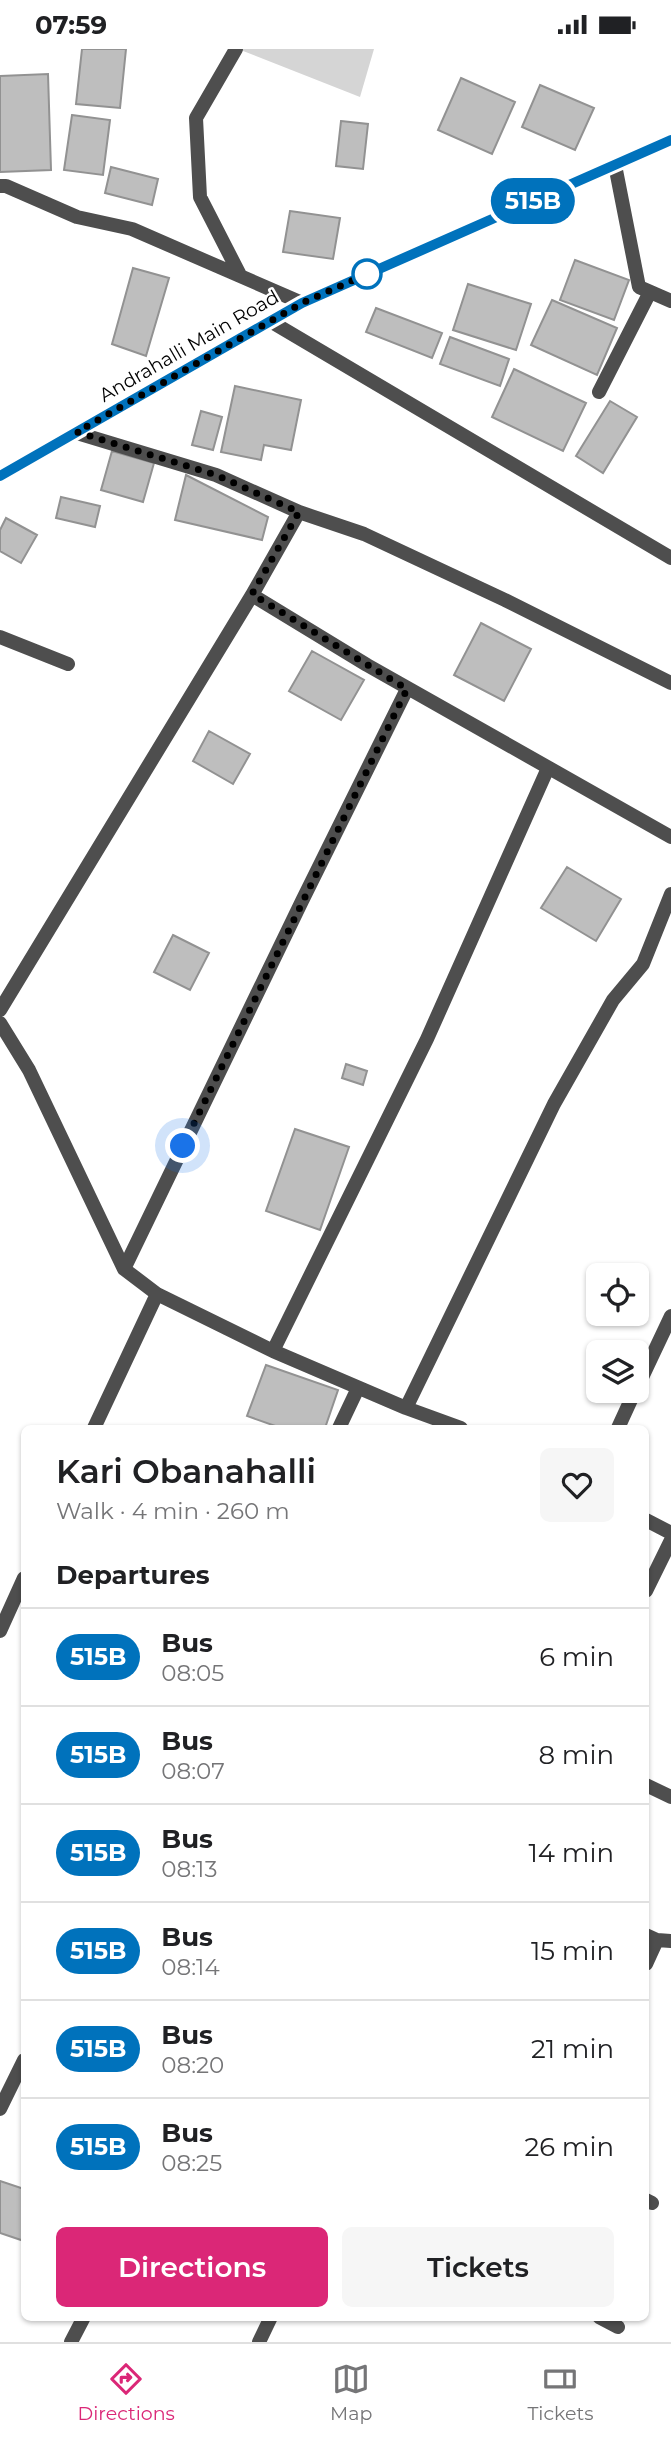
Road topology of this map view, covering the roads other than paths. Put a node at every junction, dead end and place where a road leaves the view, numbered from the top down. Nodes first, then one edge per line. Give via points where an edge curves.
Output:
1 (236, 49) edge
2 (671, 140) edge
3 (615, 165) junction
4 (0, 186) edge
5 (240, 275) junction
6 (650, 292) junction
7 (671, 301) edge
8 (302, 303) junction
9 (270, 321) junction
10 (599, 391) dead end
11 (77, 432) junction
12 (0, 476) edge
13 (299, 512) junction
14 (671, 558) edge
15 (252, 594) junction
16 (0, 637) edge
17 (68, 664) dead end
18 (671, 683) edge
19 (407, 689) junction
20 (548, 768) junction
21 (671, 837) edge
22 (671, 894) edge
23 (0, 1010) edge
24 (0, 1023) edge
25 (124, 1269) junction
26 (157, 1294) junction
27 (671, 1316) edge
28 (273, 1351) junction
29 (649, 1363) edge
30 (358, 1388) junction
31 (630, 1403) edge
32 (406, 1408) junction
33 (95, 1425) edge
34 (340, 1425) edge
35 (453, 1425) edge
36 (619, 1425) edge
37 (649, 1522) edge
38 (671, 1533) edge
39 (671, 1540) edge
40 (21, 1585) edge
41 (649, 1585) edge
42 (0, 1631) edge
43 (649, 1786) edge
44 (671, 1797) edge
45 (658, 1938) edge
46 (649, 1958) edge
47 (21, 2066) edge
48 (0, 2109) edge
49 (82, 2321) edge
50 (269, 2321) edge
51 (607, 2321) edge
52 (618, 2327) dead end
53 (71, 2342) edge
54 (259, 2342) edge

1 - 5 street via 196,118 200,197
2 - 3 main road, Andrahalli Main Road
3 - 6 street via 639,287
3 - 8 main road, Andrahalli Main Road
4 - 5 street via 77,217 132,229
5 - 8 street
6 - 7 street
6 - 10 street
8 - 9 main road, Andrahalli Main Road
9 - 11 main road, Andrahalli Main Road
9 - 14 street
11 - 12 main road, Andrahalli Main Road
11 - 13 street via 216,475
13 - 15 street
13 - 18 street via 364,534
15 - 19 street
15 - 23 street
16 - 17 street
19 - 20 street
19 - 25 street
20 - 21 street
20 - 28 street via 427,1039
22 - 32 street via 643,964 612,1000 554,1104
24 - 25 street via 29,1070
25 - 26 street
26 - 28 street
26 - 33 street
27 - 29 street
28 - 30 street
30 - 32 street
30 - 34 street
31 - 36 street
32 - 35 street
37 - 38 street
39 - 41 street
40 - 42 street
43 - 44 street
45 - 46 street
47 - 48 street
49 - 53 street
50 - 54 street
51 - 52 street

